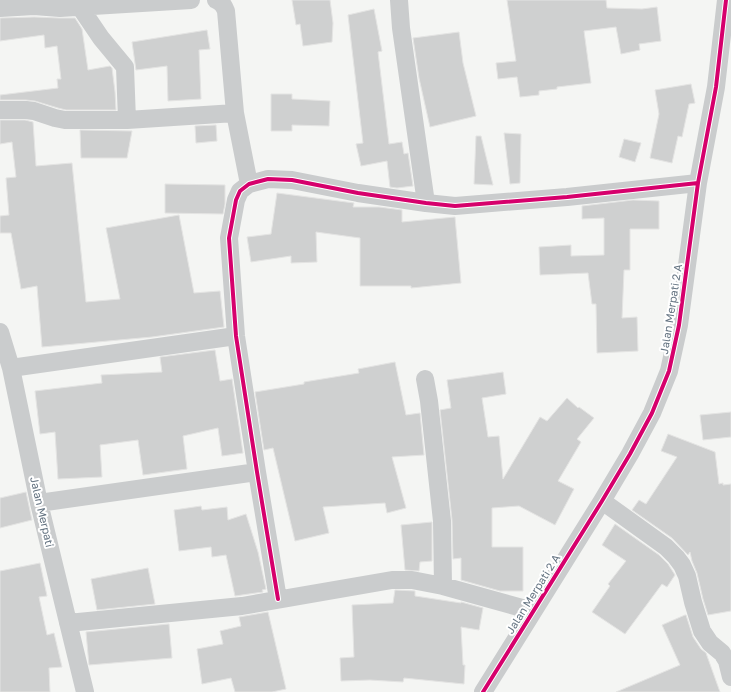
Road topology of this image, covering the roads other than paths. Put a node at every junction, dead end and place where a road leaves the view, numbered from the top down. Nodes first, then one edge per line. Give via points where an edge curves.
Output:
1 (191, 0) edge
2 (216, 0) edge
3 (399, 0) edge
4 (726, 0) edge
5 (80, 7) junction
6 (0, 8) edge
7 (724, 86) edge
8 (0, 110) edge
9 (235, 113) junction
10 (127, 120) junction
11 (698, 183) junction
12 (249, 184) junction
13 (426, 203) junction
14 (0, 332) edge
15 (236, 336) junction
16 (11, 368) junction
17 (425, 379) dead end
18 (257, 472) junction
19 (602, 501) junction
20 (39, 503) junction
21 (443, 586) junction
22 (278, 599) junction
23 (533, 611) junction
24 (68, 623) junction
25 (731, 677) edge
26 (85, 692) edge
27 (483, 692) edge

1 - 5 street
2 - 9 street via 226,11
3 - 13 street
4 - 7 street, Jalan Merpati 2 A
5 - 6 street
5 - 10 street via 125,67
7 - 11 street, Jalan Merpati 2 A
8 - 10 street via 34,111 65,120
9 - 10 street
9 - 12 street
11 - 13 street via 455,206
11 - 19 street, Jalan Merpati 2 A via 680,325 669,371 652,413
12 - 13 street via 268,179 292,180
12 - 15 street via 240,191 236,200 230,238
14 - 16 street, Jalan Merpati
15 - 16 street
15 - 18 street
16 - 20 street, Jalan Merpati
17 - 21 street via 442,521
18 - 20 street
18 - 22 street
19 - 23 street, Jalan Merpati 2 A
19 - 25 street via 676,556 687,576 702,631 710,643 722,653
20 - 24 street, Jalan Merpati
21 - 22 street via 412,580 392,580
21 - 23 street
22 - 24 street via 242,606
23 - 27 street, Jalan Merpati 2 A
24 - 26 street, Jalan Merpati

